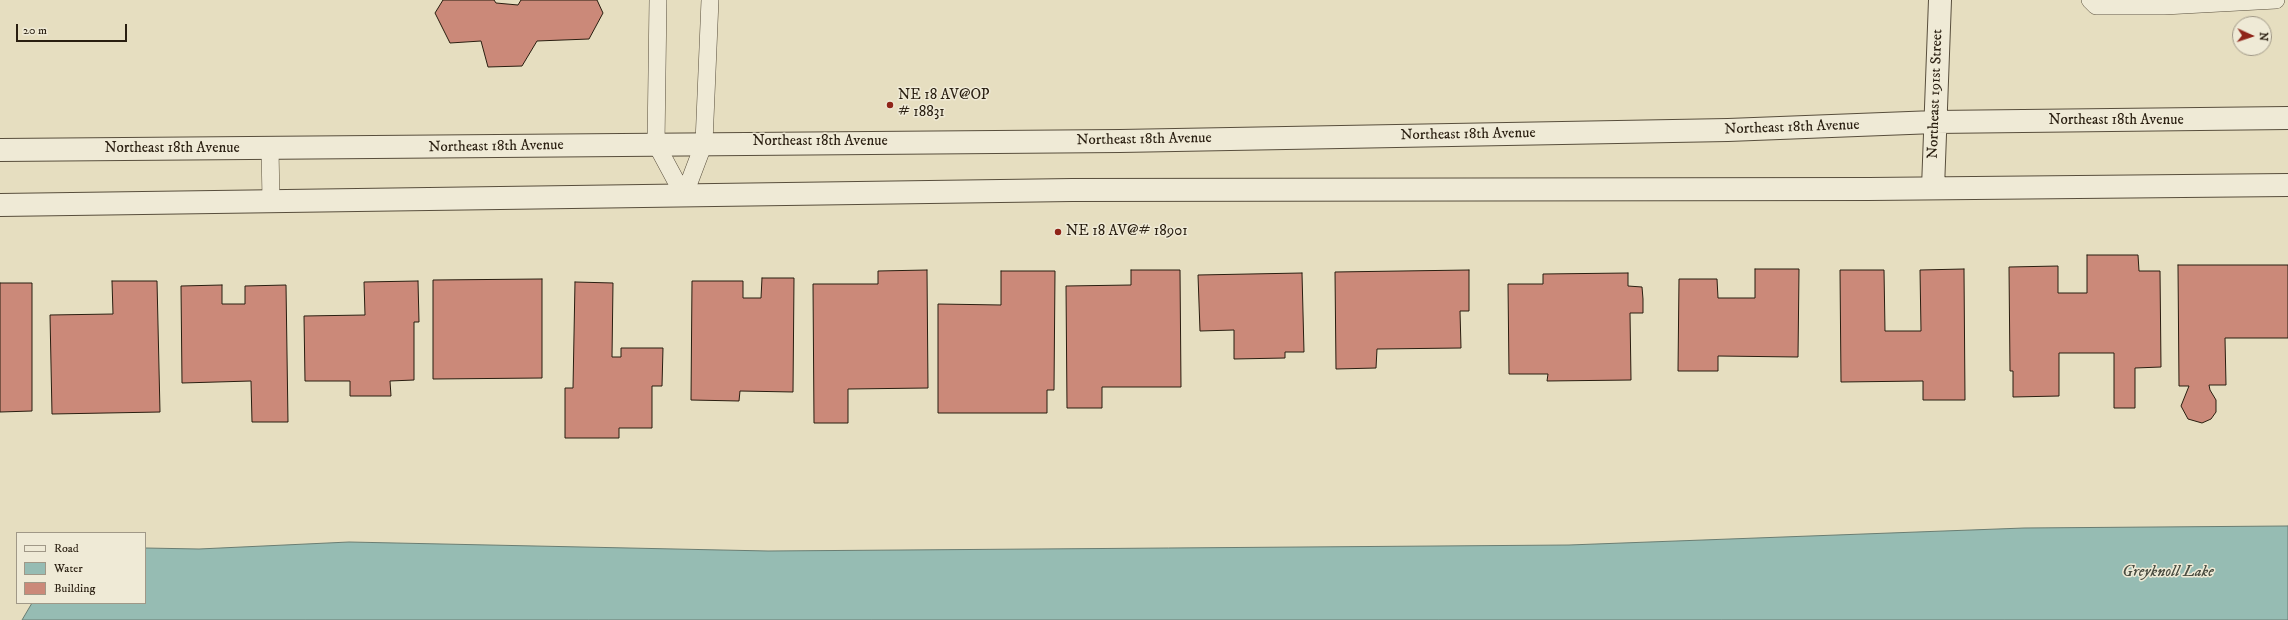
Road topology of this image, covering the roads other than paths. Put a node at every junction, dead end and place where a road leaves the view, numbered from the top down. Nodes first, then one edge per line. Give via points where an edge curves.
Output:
1 (658, 0) edge
2 (710, 0) edge
3 (1940, 0) edge
4 (2090, 0) edge
5 (2276, 0) edge
6 (2288, 118) edge
7 (1935, 122) junction
8 (704, 143) junction
9 (656, 144) junction
10 (270, 148) junction
11 (0, 150) edge
12 (2288, 185) edge
13 (1933, 188) junction
14 (684, 196) junction
15 (271, 200) junction
16 (0, 205) edge

1 - 9 lane
2 - 8 lane
3 - 7 street, Northeast 191st Street
4 - 5 lane via 2096,6 2164,6
6 - 7 street, Northeast 18th Avenue
7 - 8 street, Northeast 18th Avenue via 1728,130 1344,138
7 - 13 street, Northeast 191st Street
8 - 9 street, Northeast 18th Avenue
8 - 14 lane
9 - 10 street, Northeast 18th Avenue
9 - 14 lane
10 - 11 street, Northeast 18th Avenue
10 - 15 lane
12 - 13 street
13 - 14 street via 1184,189
14 - 15 street
15 - 16 street

